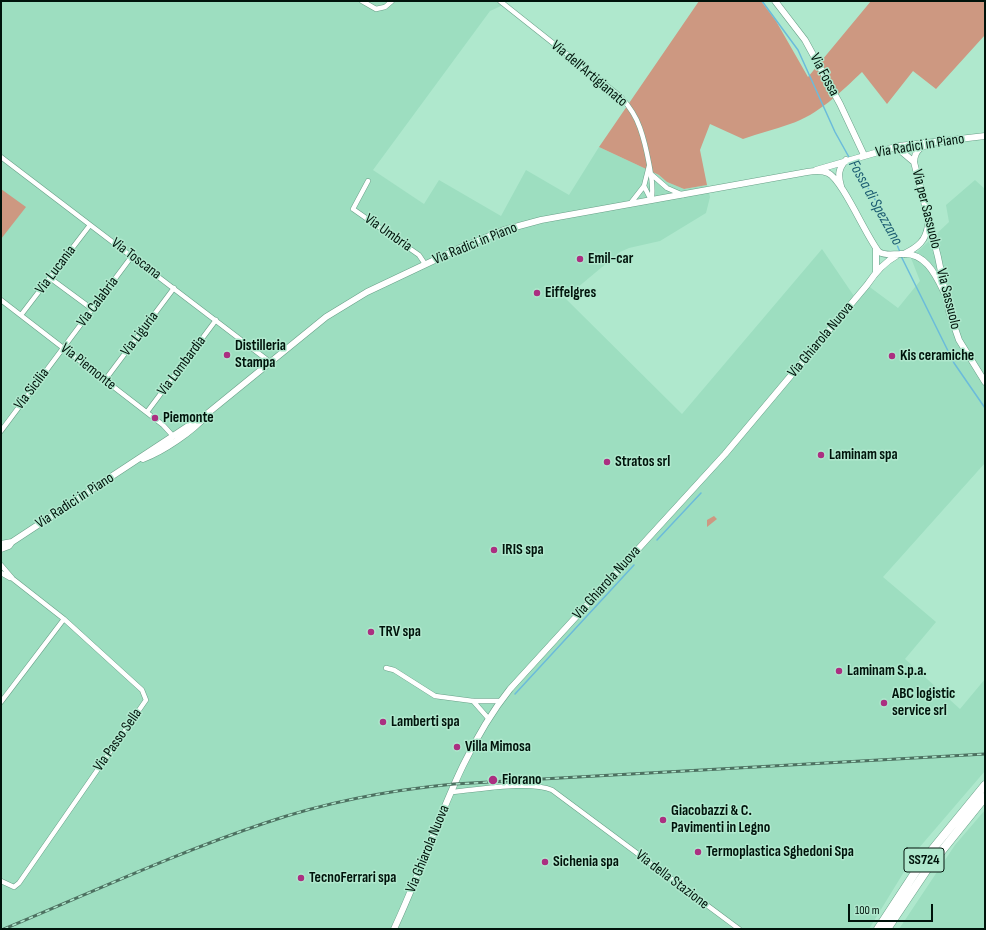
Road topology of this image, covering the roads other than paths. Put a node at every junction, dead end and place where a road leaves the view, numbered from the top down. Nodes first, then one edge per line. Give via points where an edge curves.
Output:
1 (362, 1) edge
2 (392, 1) edge
3 (500, 1) edge
4 (775, 1) edge
5 (985, 136) edge
6 (936, 142) junction
7 (891, 148) junction
8 (864, 155) junction
9 (1, 157) edge
10 (843, 162) junction
11 (914, 162) junction
12 (649, 166) junction
13 (811, 172) junction
14 (652, 174) junction
15 (368, 181) dead end
16 (644, 186) junction
17 (842, 189) junction
18 (682, 195) junction
19 (651, 200) junction
20 (630, 204) junction
21 (928, 224) junction
22 (90, 225) junction
23 (876, 248) junction
24 (906, 253) junction
25 (132, 256) junction
26 (891, 257) junction
27 (938, 257) joint
28 (425, 264) junction
29 (876, 272) junction
30 (50, 278) junction
31 (174, 288) junction
32 (944, 292) junction
33 (1, 300) edge
34 (92, 309) junction
35 (21, 315) junction
36 (216, 320) junction
37 (63, 348) junction
38 (270, 362) junction
39 (105, 380) junction
40 (985, 382) edge
41 (147, 412) junction
42 (208, 413) junction
43 (1, 431) edge
44 (189, 431) junction
45 (173, 436) junction
46 (156, 453) junction
47 (139, 460) junction
48 (1, 544) edge
49 (10, 544) junction
50 (1, 549) edge
51 (1, 553) edge
52 (1, 564) edge
53 (2, 571) edge
54 (64, 619) junction
55 (386, 668) dead end
56 (473, 701) junction
57 (501, 701) junction
58 (1, 702) edge
59 (488, 718) junction
60 (985, 785) edge
61 (451, 792) junction
62 (981, 797) edge
63 (1, 881) edge
64 (394, 929) edge
65 (739, 929) edge
66 (878, 929) edge
67 (887, 929) edge

1 - 2 street via 376,9 385,7
3 - 12 street, Via dell'Artigianato via 621,97 632,110 640,128
4 - 8 street, Via Fossa via 805,40
5 - 6 street, Via Radici in Piano
6 - 7 street, Via Radici in Piano
6 - 11 street via 921,146 917,150
7 - 8 street, Via Radici in Piano
7 - 11 street via 901,151
8 - 10 street, Via Radici in Piano
9 - 22 street, Via Toscana
10 - 13 street, Via Radici in Piano
10 - 17 street via 838,173
11 - 21 street, Via per Sassuolo
12 - 14 street, Via dell'Artigianato
12 - 16 street, Via dell'Artigianato
13 - 17 street via 829,173
13 - 18 street, Via Radici in Piano
14 - 18 street, Via dell'Artigianato via 667,188
14 - 19 street, Via dell'Artigianato
15 - 28 street, Via Umbria via 353,209 419,255
16 - 19 street
16 - 20 street, Via dell'Artigianato
17 - 23 street
18 - 19 street, Via Radici in Piano
19 - 20 street, Via Radici in Piano
20 - 28 street, Via Radici in Piano via 510,228
21 - 24 street via 923,241
21 - 27 street, Via per Sassuolo
22 - 25 street, Via Toscana
22 - 30 street, Via Lucania
23 - 26 street
23 - 29 street
24 - 26 street
24 - 32 street via 928,264
25 - 31 street, Via Toscana
25 - 34 street, Via Calabria
26 - 29 street, Via Ghiarola Nuova
27 - 32 street, Via Sassuolo
28 - 38 street, Via Radici in Piano via 367,292 326,317
29 - 57 street, Via Ghiarola Nuova via 867,286 725,454
30 - 34 street
30 - 35 street, Via Lucania
31 - 36 street, Via Toscana
31 - 39 street, Via Liguria
32 - 40 street, Via Sassuolo via 960,340
33 - 35 street, Via Piemonte
34 - 37 street, Via Calabria
35 - 37 street, Via Piemonte
36 - 38 street, Via Toscana
36 - 41 street, Via Lombardia
37 - 39 street, Via Piemonte
37 - 43 street, Via Sicilia
38 - 42 street, Via Radici in Piano
39 - 41 street, Via Piemonte
41 - 45 street, Via Piemonte
42 - 44 street
42 - 45 street
44 - 45 street
44 - 46 street
45 - 46 street
45 - 47 street
46 - 47 street
47 - 49 street, Via Radici in Piano
48 - 49 street
49 - 50 street
49 - 51 street
52 - 53 street, Via Passo Sella
53 - 54 street, Via Passo Sella
54 - 58 street
54 - 63 street, Via Passo Sella via 142,690 146,700 23,877 14,887
55 - 56 street via 394,670 432,695
56 - 57 street
56 - 59 street
57 - 59 street, Via Ghiarola Nuova
59 - 61 street, Via Ghiarola Nuova
60 - 62 highway, SS724
61 - 64 street, Via Ghiarola Nuova
61 - 65 street, Via della Stazione via 529,786 552,790
62 - 66 highway, SS724 via 922,862
62 - 67 highway, SS724

